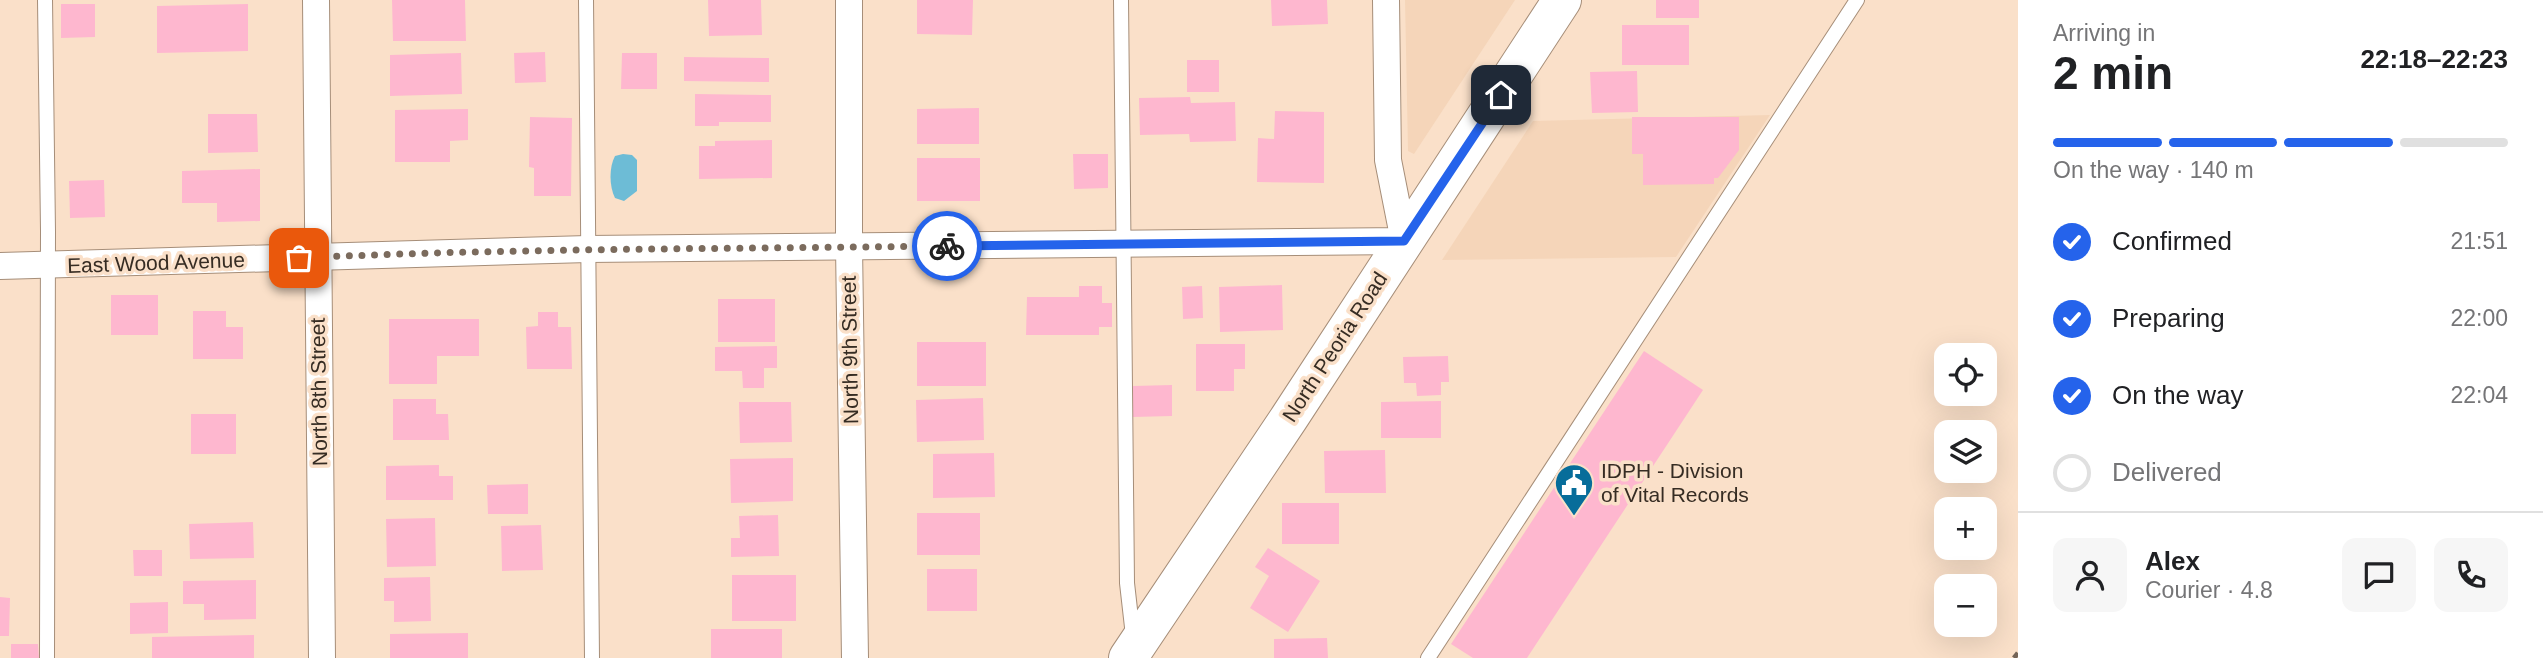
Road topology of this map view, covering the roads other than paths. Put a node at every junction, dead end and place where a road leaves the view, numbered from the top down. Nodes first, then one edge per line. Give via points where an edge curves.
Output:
1 (45, 0) edge
2 (316, 0) edge
3 (586, 0) edge
4 (849, 0) edge
5 (1121, 0) edge
6 (1386, 0) edge
7 (1562, 0) edge
8 (1857, 0) edge
9 (1404, 241) junction
10 (1124, 242) junction
11 (849, 246) junction
12 (588, 249) junction
13 (318, 257) junction
14 (0, 266) edge
15 (48, 266) junction
16 (1131, 653) edge
17 (47, 658) edge
18 (322, 658) edge
19 (592, 658) edge
20 (855, 658) edge
21 (1428, 658) edge

1 - 15 lane
2 - 13 street, North 8th Street
3 - 12 lane
4 - 11 street, North 9th Street
5 - 10 lane
6 - 9 street via 1388,160
7 - 9 main road, North Peoria Road
8 - 21 lane
9 - 10 street, East Wood Avenue
9 - 16 main road, North Peoria Road
10 - 11 street, East Wood Avenue
10 - 16 lane
11 - 12 street, East Wood Avenue
11 - 20 street, North 9th Street
12 - 13 street, East Wood Avenue
12 - 19 lane
13 - 15 street, East Wood Avenue
13 - 18 street, North 8th Street
14 - 15 street, East Wood Avenue
15 - 17 lane

